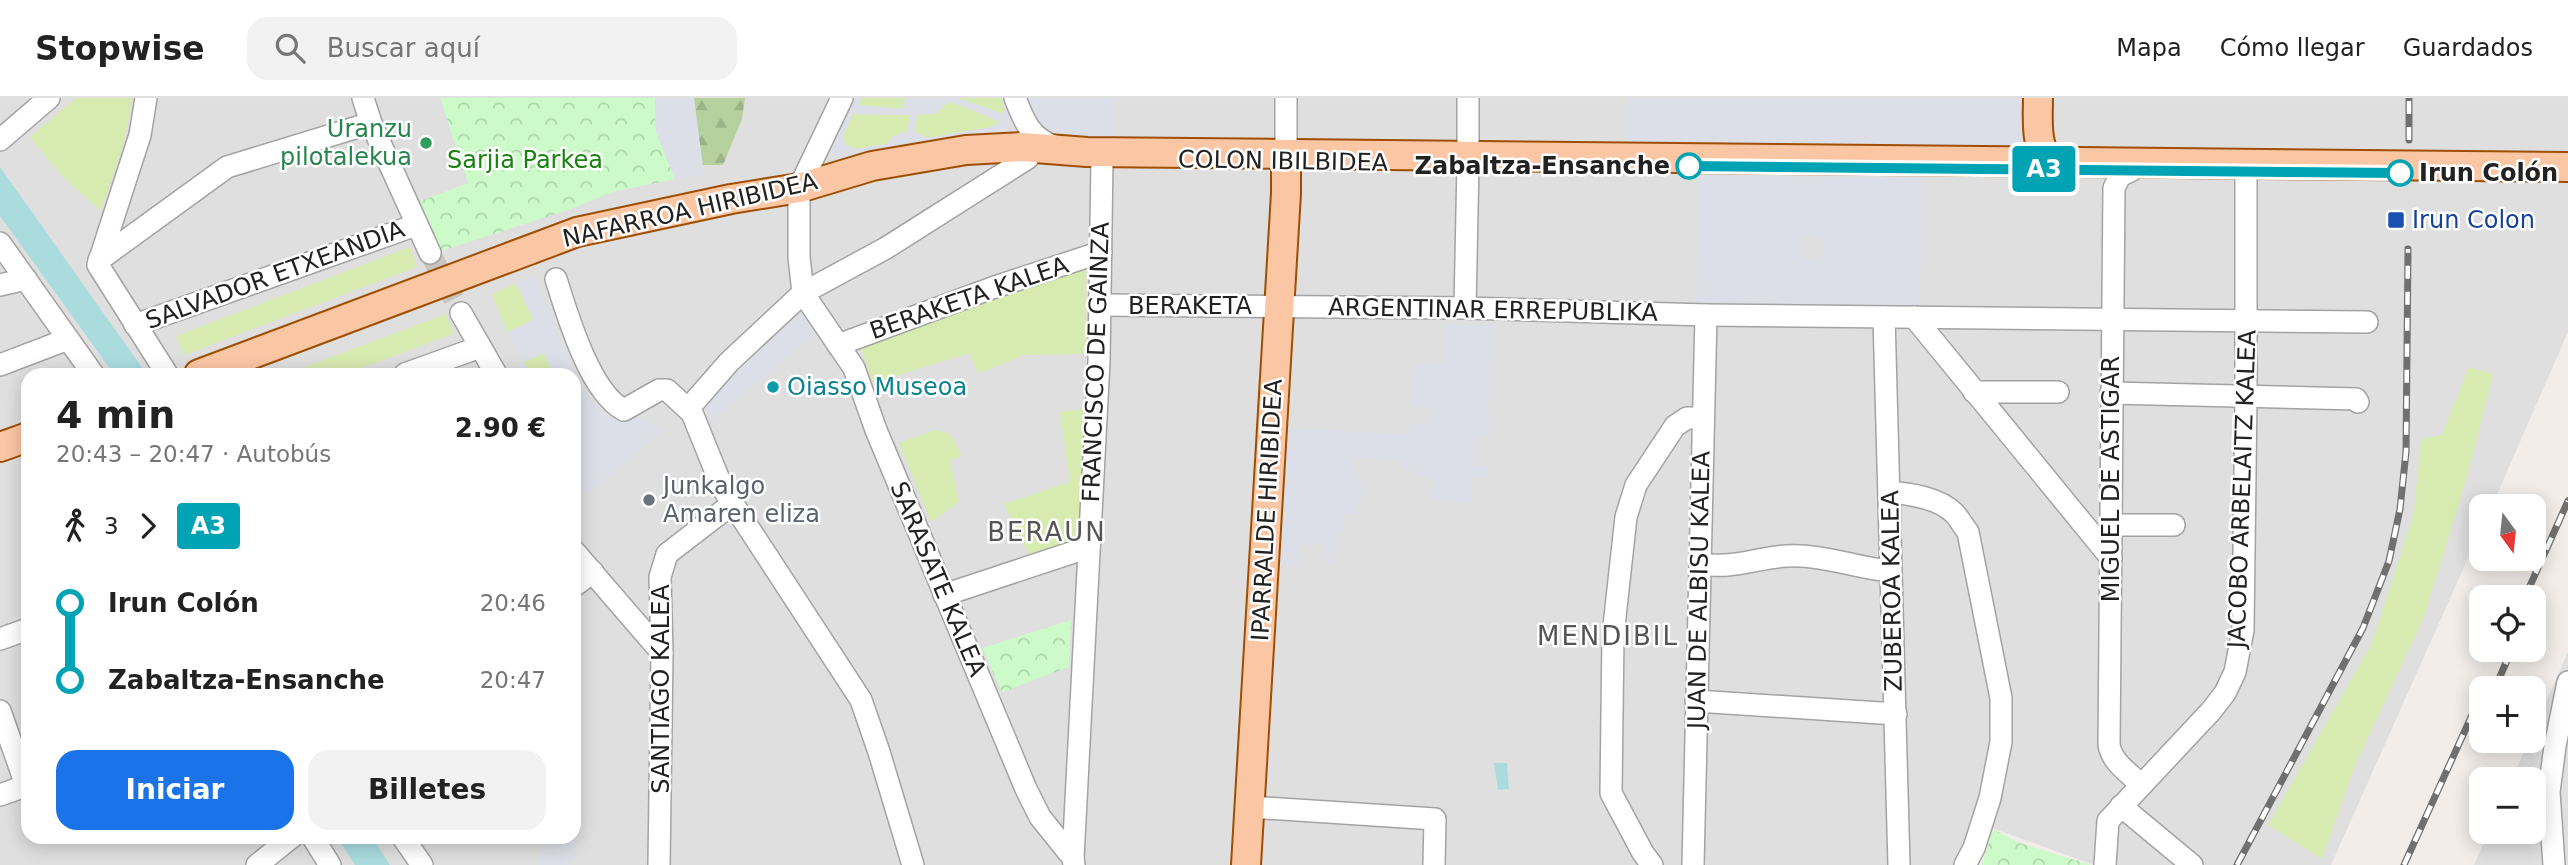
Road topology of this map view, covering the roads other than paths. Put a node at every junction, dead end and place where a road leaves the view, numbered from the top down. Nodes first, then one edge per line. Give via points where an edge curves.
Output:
1 (49, 98) edge
2 (146, 98) edge
3 (363, 98) edge
4 (842, 98) edge
5 (1286, 98) edge
6 (1468, 98) edge
7 (1019, 102) edge
8 (2043, 105) edge
9 (371, 123) junction
10 (823, 138) junction
11 (0, 140) edge
12 (1016, 153) junction
13 (1085, 153) junction
14 (1286, 158) junction
15 (1468, 160) junction
16 (2013, 162) junction
17 (2066, 165) junction
18 (2253, 168) junction
19 (2132, 170) junction
20 (2566, 172) edge
21 (855, 176) junction
22 (799, 188) junction
23 (416, 225) junction
24 (0, 243) edge
25 (1101, 252) junction
26 (430, 254) tunnel mouth
27 (99, 260) junction
28 (26, 279) junction
29 (555, 279) dead end
30 (0, 285) edge
31 (803, 293) junction
32 (1100, 305) junction
33 (1279, 306) junction
34 (1465, 308) junction
35 (461, 313) tunnel mouth
36 (1706, 315) junction
37 (1884, 317) junction
38 (1914, 317) junction
39 (2113, 319) junction
40 (2247, 321) junction
41 (2367, 322) dead end
42 (135, 325) junction
43 (68, 339) junction
44 (838, 345) junction
45 (480, 347) junction
46 (0, 365) edge
47 (89, 368) edge
48 (163, 368) edge
49 (215, 368) edge
50 (422, 368) edge
51 (492, 368) edge
52 (1974, 392) junction
53 (2058, 392) dead end
54 (2112, 393) junction
55 (2246, 394) junction
56 (2358, 402) dead end
57 (688, 409) junction
58 (1703, 418) junction
59 (21, 440) edge
60 (0, 447) edge
61 (1890, 492) junction
62 (732, 504) junction
63 (2112, 525) junction
64 (2174, 525) dead end
65 (1089, 547) junction
66 (2111, 558) junction
67 (581, 559) edge
68 (1700, 564) junction
69 (1891, 571) junction
70 (593, 572) junction
71 (581, 581) edge
72 (944, 595) junction
73 (21, 632) edge
74 (0, 639) edge
75 (662, 653) junction
76 (2568, 682) edge
77 (1696, 701) junction
78 (0, 711) edge
79 (1896, 714) junction
80 (21, 769) edge
81 (2140, 784) junction
82 (21, 787) edge
83 (0, 795) edge
84 (2121, 806) junction
85 (1250, 807) junction
86 (283, 844) edge
87 (317, 844) edge
88 (408, 844) edge
89 (1073, 862) edge
90 (257, 865) edge
91 (330, 865) edge
92 (422, 865) edge
93 (659, 865) edge
94 (912, 865) edge
95 (1246, 865) edge
96 (1434, 865) edge
97 (1652, 865) edge
98 (1693, 865) edge
99 (1899, 865) edge
100 (1965, 865) edge
101 (2105, 865) edge
102 (2192, 865) edge
103 (2554, 865) edge

1 - 11 street
2 - 27 street via 139,135
3 - 9 street
4 - 10 street
5 - 14 street
6 - 15 street
7 - 12 street
7 - 13 street via 1026,126 1038,138
8 - 16 main road via 2032,150
8 - 17 main road via 2053,144
9 - 23 street
9 - 27 street via 227,167
10 - 21 street via 829,158
10 - 22 street
12 - 13 main road, NAFARROA HIRIBIDEA
12 - 21 main road
12 - 21 main road, NAFARROA HIRIBIDEA via 966,150
12 - 31 street via 886,248
13 - 14 main road, COLON IBILBIDEA
13 - 14 main road
13 - 25 street, FRANCISCO DE GAINZA
14 - 15 main road, COLON IBILBIDEA
14 - 33 main road, IPARRALDE HIRIBIDEA
15 - 16 main road, COLON IBILBIDEA
15 - 17 main road, COLON IBILBIDEA
15 - 34 street
16 - 17 main road, COLON IBILBIDEA
17 - 18 main road, COLON IBILBIDEA
17 - 19 main road, COLON IBILBIDEA
18 - 19 main road, COLON IBILBIDEA
18 - 20 main road, COLON IBILBIDEA
18 - 40 street, JACOBO ARBELAITZ KALEA
19 - 39 street, MIGUEL DE ASTIGAR via 2120,177 2114,188
21 - 22 main road, NAFARROA HIRIBIDEA
22 - 31 street
22 - 49 main road, NAFARROA HIRIBIDEA via 577,232
23 - 26 street
23 - 42 street, SALVADOR ETXEANDIA
24 - 28 street
25 - 32 street, FRANCISCO DE GAINZA
25 - 44 street, BERAKETA KALEA
27 - 42 street
28 - 30 street
28 - 43 street
29 - 57 street via 575,336 614,405 624,410 667,390
31 - 44 street, SARASATE KALEA
31 - 57 street via 729,362
32 - 33 street, BERAKETA
32 - 65 street, FRANCISCO DE GAINZA
33 - 34 street, ARGENTINAR ERREPUBLIKA
33 - 85 main road, IPARRALDE HIRIBIDEA
34 - 36 street, ARGENTINAR ERREPUBLIKA
35 - 45 street
36 - 37 street, ARGENTINAR ERREPUBLIKA
36 - 58 street, JUAN DE ALBISU KALEA
37 - 38 street, ARGENTINAR ERREPUBLIKA
37 - 61 street, ZUBEROA KALEA
38 - 39 street, ARGENTINAR ERREPUBLIKA
38 - 52 street
39 - 40 street, ARGENTINAR ERREPUBLIKA
39 - 54 street, MIGUEL DE ASTIGAR
40 - 41 street, ARGENTINAR ERREPUBLIKA
40 - 55 street, JACOBO ARBELAITZ KALEA
42 - 48 street
43 - 46 street
43 - 47 street
44 - 72 street, SARASATE KALEA via 854,368
45 - 50 street
45 - 51 street
52 - 53 street
52 - 66 street
54 - 55 street
54 - 63 street, MIGUEL DE ASTIGAR
55 - 56 street
55 - 81 street, JACOBO ARBELAITZ KALEA via 2243,630 2235,672 2211,711
57 - 62 street
58 - 68 street, JUAN DE ALBISU KALEA
58 - 97 street via 1687,418 1675,426 1636,485 1626,517 1613,635 1611,793
59 - 60 main road
61 - 69 street, ZUBEROA KALEA
61 - 100 street via 1936,502 1954,512 1968,532 2001,698 2001,742 1990,798
62 - 75 street, SANTIAGO KALEA via 667,554 660,577
62 - 94 street via 861,700
63 - 64 street
63 - 66 street, MIGUEL DE ASTIGAR
65 - 72 street
65 - 89 street, FRANCISCO DE GAINZA
66 - 81 street, MIGUEL DE ASTIGAR via 2110,754
67 - 70 street
68 - 69 street via 1734,566 1807,556
68 - 77 street, JUAN DE ALBISU KALEA
69 - 79 street, ZUBEROA KALEA
70 - 71 street
70 - 75 street
72 - 89 street, SARASATE KALEA via 1026,789
73 - 74 street
75 - 93 street, SANTIAGO KALEA
76 - 103 street via 2549,792
77 - 79 street
77 - 98 street, JUAN DE ALBISU KALEA
78 - 80 street
79 - 99 street, ZUBEROA KALEA
81 - 84 street, JACOBO ARBELAITZ KALEA
82 - 83 street
84 - 101 street, JACOBO ARBELAITZ KALEA via 2108,821
84 - 102 street
85 - 95 main road, IPARRALDE HIRIBIDEA
85 - 96 street via 1436,820
86 - 90 street
87 - 91 street
88 - 92 street

